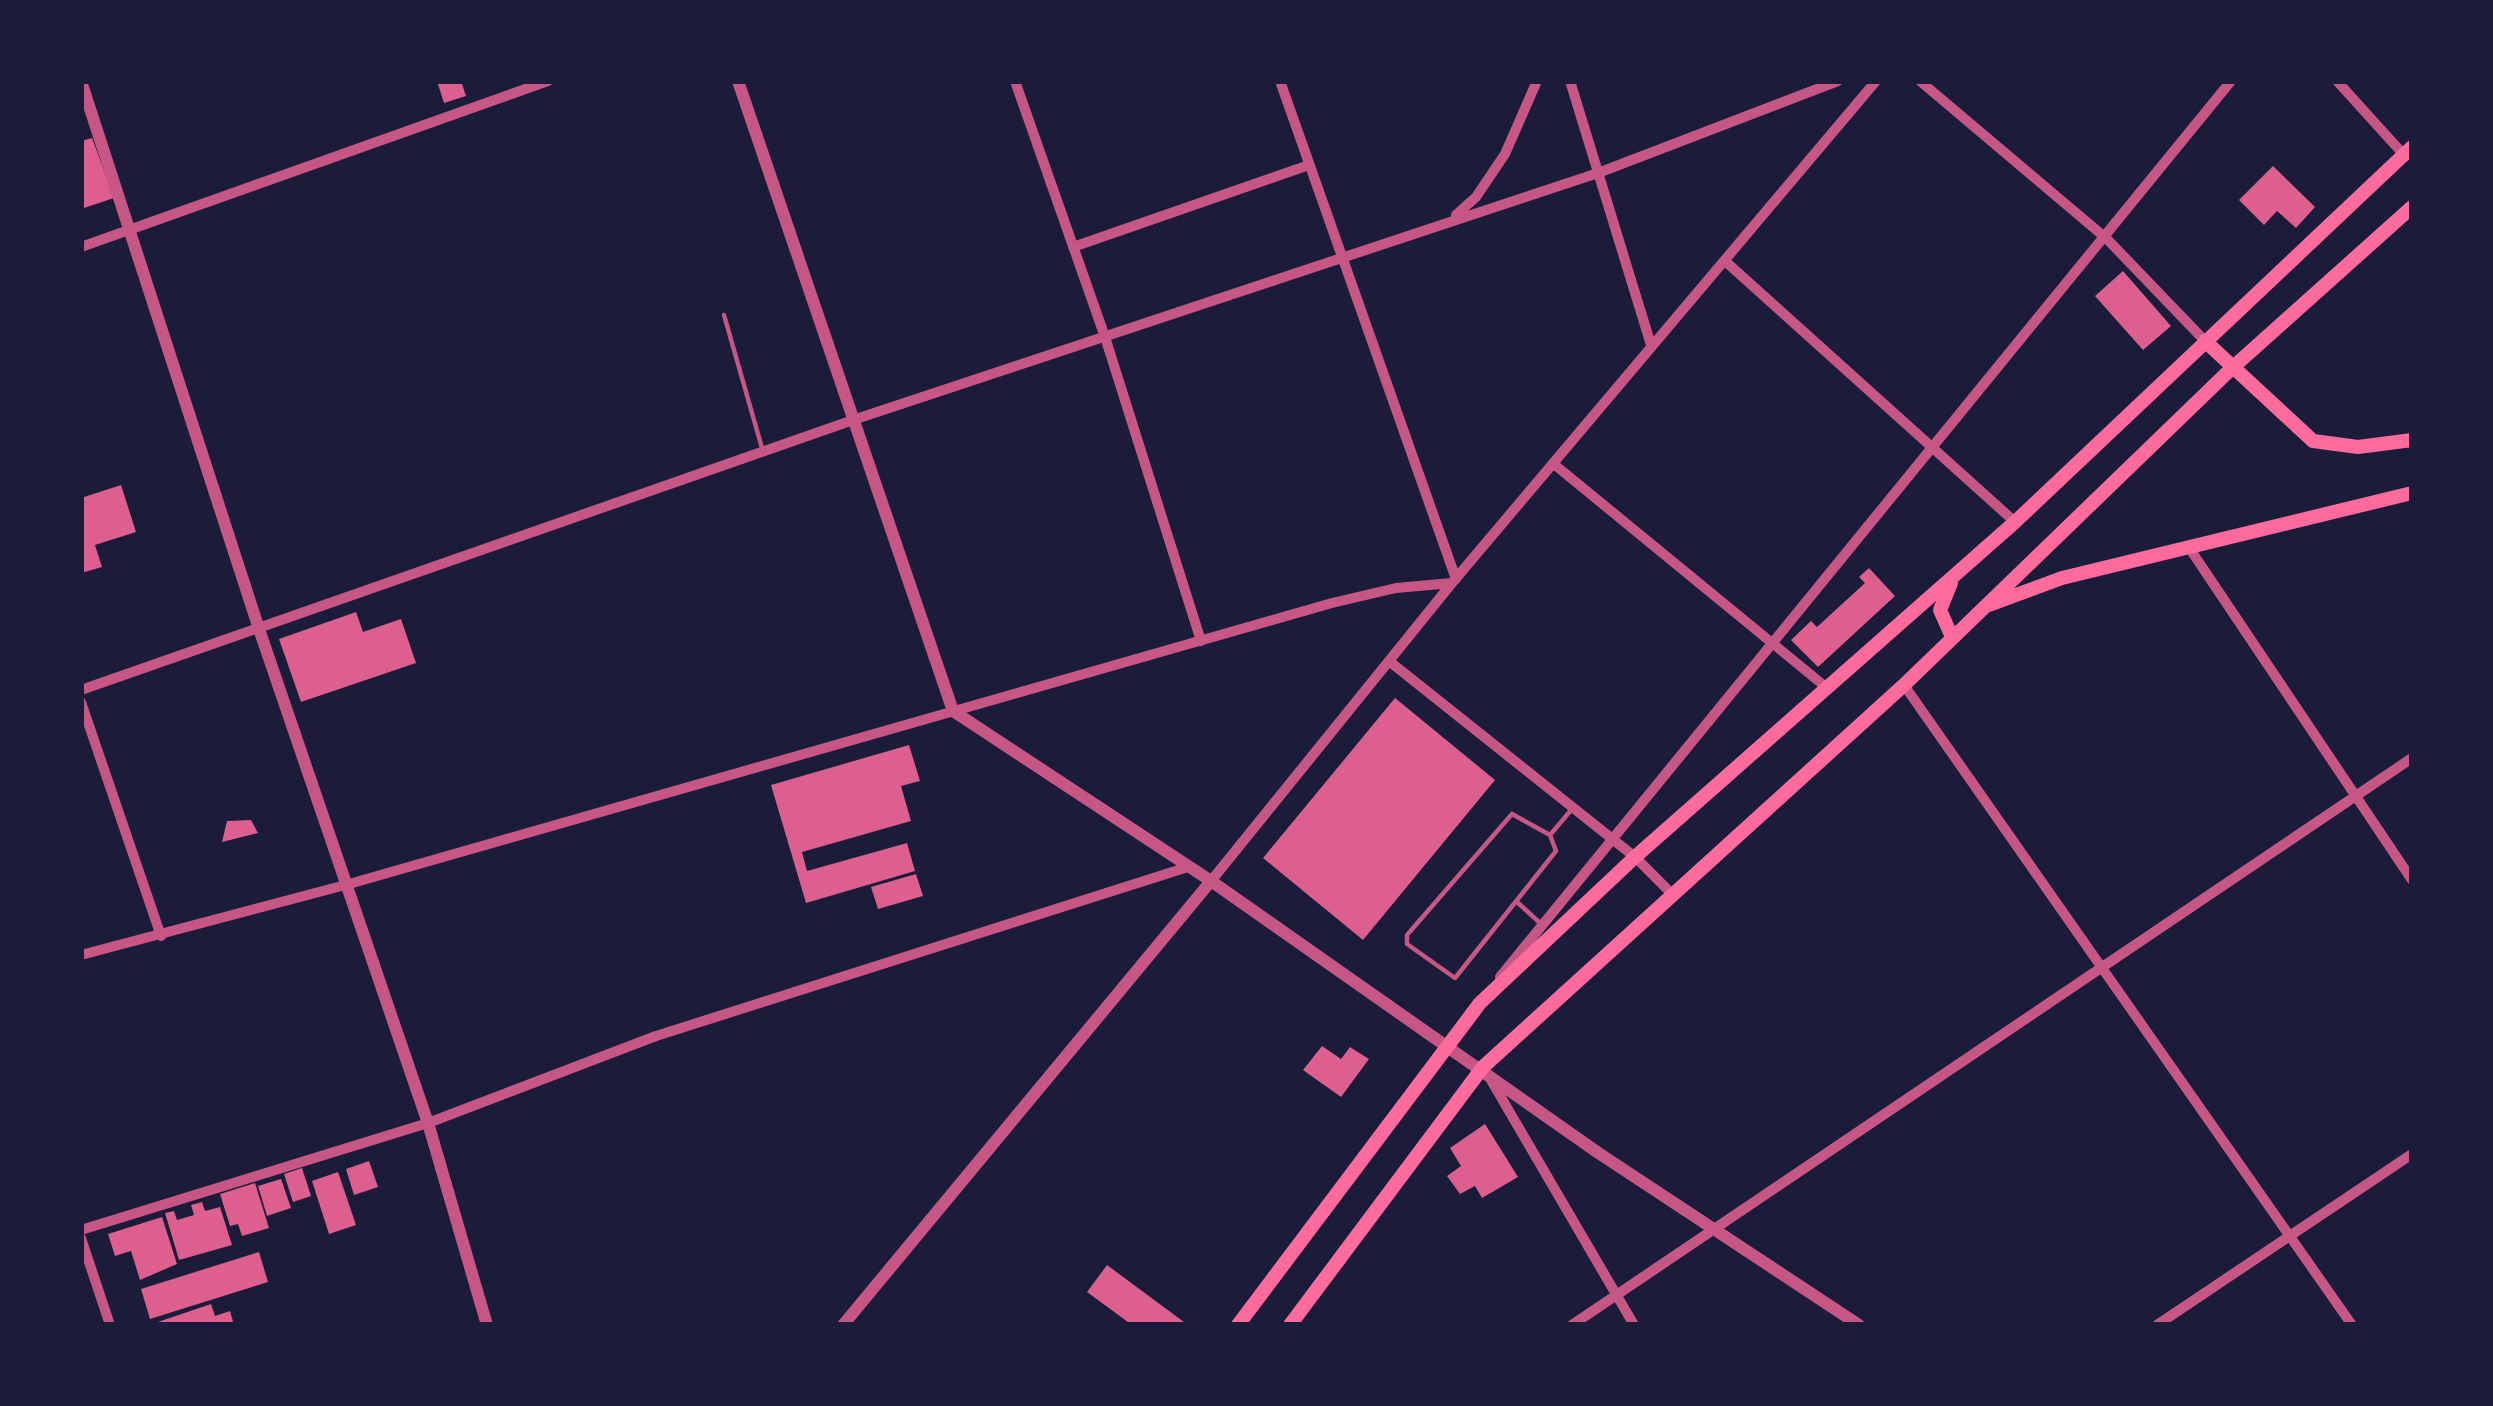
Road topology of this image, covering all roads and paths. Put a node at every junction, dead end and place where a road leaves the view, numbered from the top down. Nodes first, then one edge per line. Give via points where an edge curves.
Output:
1 (81, 81) edge
2 (548, 81) edge
3 (738, 81) edge
4 (1015, 81) edge
5 (1280, 81) edge
6 (1537, 81) edge
7 (1570, 81) edge
8 (1838, 81) edge
9 (1876, 81) edge
10 (1920, 81) edge
11 (2230, 81) edge
12 (2337, 81) edge
13 (2408, 150) edge
14 (1309, 165) junction
15 (1598, 173) junction
16 (2412, 207) edge
17 (1450, 219) junction
18 (128, 231) junction
19 (2107, 239) junction
20 (81, 247) edge
21 (1073, 247) junction
22 (1338, 258) junction
23 (1725, 262) junction
24 (724, 315) dead end
25 (1105, 337) junction
26 (2205, 340) junction
27 (1651, 345) junction
28 (2231, 369) junction
29 (856, 419) junction
30 (2412, 440) edge
31 (1935, 445) junction
32 (763, 452) junction
33 (1555, 466) junction
34 (2412, 493) edge
35 (2015, 522) junction
36 (2188, 546) junction
37 (1953, 579) junction
38 (1454, 581) junction
39 (1984, 607) junction
40 (259, 629) junction
41 (1952, 637) junction
42 (1201, 641) junction
43 (1771, 644) junction
44 (1389, 661) junction
45 (1904, 685) junction
46 (1826, 688) junction
47 (81, 690) edge
48 (81, 702) edge
49 (952, 711) junction
50 (2412, 758) edge
51 (2355, 796) junction
52 (1572, 809) junction
53 (1550, 835) junction
54 (1609, 839) junction
55 (1635, 857) junction
56 (1188, 867) junction
57 (2412, 880) edge
58 (1211, 881) junction
59 (349, 884) junction
60 (1670, 893) junction
61 (1516, 902) junction
62 (1541, 925) junction
63 (161, 936) junction
64 (81, 956) edge
65 (2099, 966) junction
66 (1480, 1003) junction
67 (1448, 1042) junction
68 (1484, 1067) junction
69 (428, 1123) junction
70 (2412, 1154) edge
71 (1716, 1229) junction
72 (81, 1234) edge
73 (2290, 1236) junction
74 (1614, 1296) junction
75 (110, 1325) edge
76 (487, 1325) edge
77 (843, 1325) edge
78 (1238, 1325) edge
79 (1290, 1325) edge
80 (1572, 1325) edge
81 (1634, 1325) edge
82 (1859, 1325) edge
83 (2157, 1325) edge
84 (2352, 1325) edge

1 - 18 street
2 - 18 street
3 - 29 street
4 - 21 street
5 - 14 street
6 - 17 street via 1505,154
7 - 15 street
8 - 15 street
9 - 23 street
10 - 19 street
11 - 19 street
12 - 13 street
13 - 26 main road
14 - 21 street
14 - 22 street
15 - 17 street
15 - 27 street
16 - 28 main road
17 - 22 street
18 - 20 street
18 - 40 street
19 - 26 street
19 - 31 street
21 - 25 street
22 - 25 street
22 - 38 street
23 - 27 street
23 - 31 street
24 - 32 lane
25 - 29 street
25 - 42 street
26 - 28 main road
26 - 35 main road
27 - 33 street
28 - 30 main road via 2313,441 2358,447
28 - 39 main road
29 - 32 street
29 - 49 street
31 - 35 street
31 - 43 street
32 - 40 street
33 - 38 street
33 - 43 street
34 - 36 main road
35 - 37 main road
36 - 39 main road
36 - 51 street
37 - 41 main road via 1940,610
37 - 46 main road
38 - 42 street via 1396,588
38 - 44 street
39 - 41 main road
40 - 47 street
40 - 59 street
41 - 45 main road
42 - 49 street
43 - 46 street
43 - 54 street
44 - 52 street
44 - 58 street
45 - 60 main road
45 - 65 street
46 - 55 main road
48 - 63 street
49 - 56 street
49 - 59 street
50 - 51 street
51 - 57 street
51 - 65 street
52 - 53 lane
52 - 54 street
53 - 61 lane via 1556,851
53 - 61 lane via 1505,816 1406,935 1408,944 1459,978
54 - 55 street
54 - 62 street
55 - 60 street
55 - 66 main road
56 - 58 street
56 - 69 street via 656,1036
58 - 67 street
58 - 77 street
59 - 63 street
59 - 69 street
60 - 68 main road
61 - 62 lane
62 - 66 street
63 - 64 street
65 - 71 street
65 - 73 street
66 - 67 main road
67 - 68 street
67 - 78 main road
68 - 71 street
68 - 74 street
68 - 79 main road
69 - 72 street
69 - 76 street
70 - 73 street
71 - 74 street
71 - 82 street
72 - 75 street
73 - 83 street
73 - 84 street
74 - 80 street
74 - 81 street

